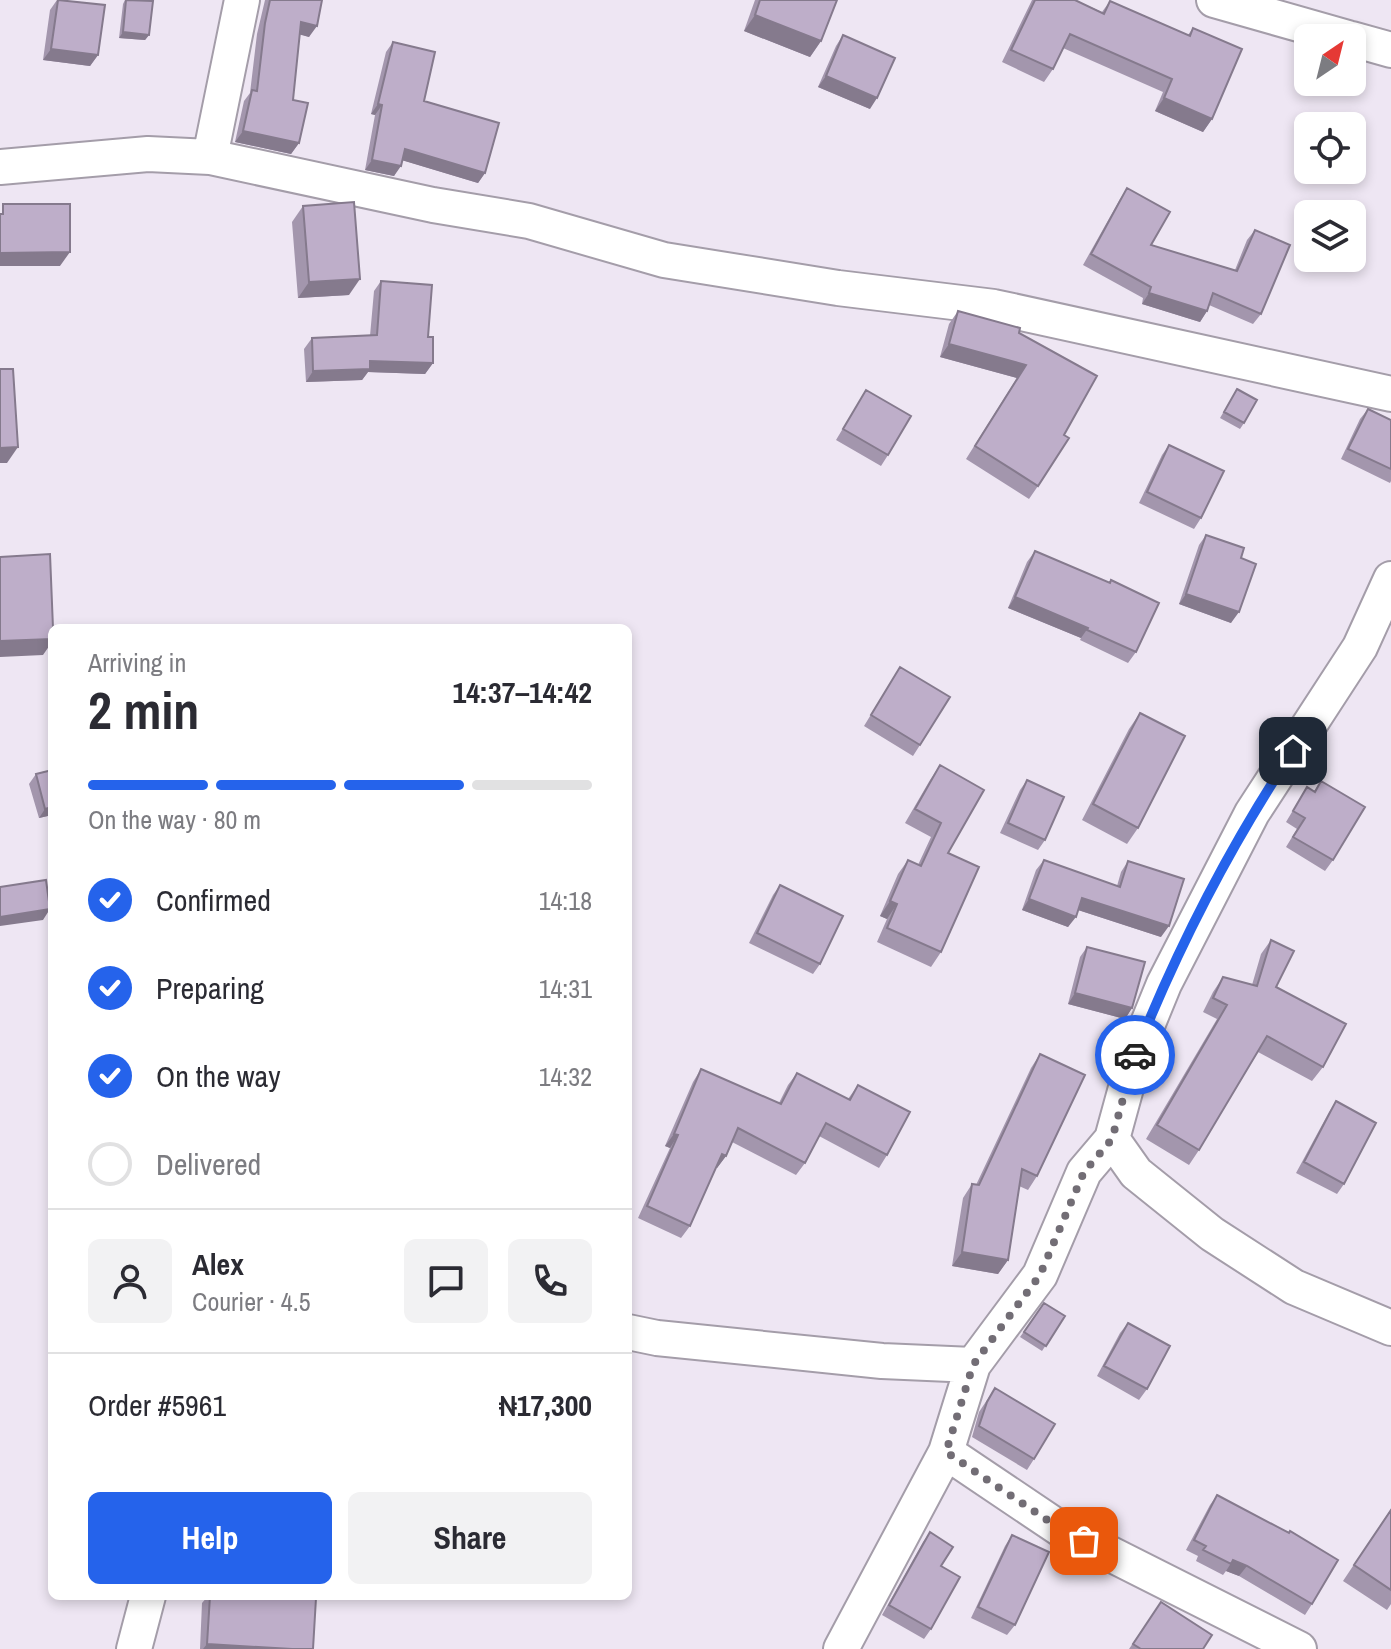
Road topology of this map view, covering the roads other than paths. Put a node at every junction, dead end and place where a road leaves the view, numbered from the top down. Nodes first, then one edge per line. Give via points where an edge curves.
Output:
1 (242, 0) edge
2 (1214, 0) edge
3 (1298, 24) edge
4 (1366, 43) edge
5 (1391, 50) edge
6 (210, 157) junction
7 (0, 167) edge
8 (1391, 394) edge
9 (1391, 579) edge
10 (1112, 1139) junction
11 (1391, 1328) edge
12 (632, 1333) edge
13 (973, 1365) junction
14 (946, 1452) junction
15 (147, 1600) edge
16 (134, 1649) edge
17 (841, 1649) edge
18 (1299, 1649) edge

1 - 6 street
2 - 3 street
4 - 5 street
6 - 7 street via 148,154
6 - 8 street via 529,221 664,260 994,307
9 - 10 street via 1360,647 1252,813 1164,984 1135,1055
10 - 11 street via 1136,1173 1212,1234 1294,1287
10 - 13 street via 1084,1172 1040,1275
12 - 13 street via 867,1360
13 - 14 street
14 - 17 street
14 - 18 street via 1059,1528
15 - 16 street

